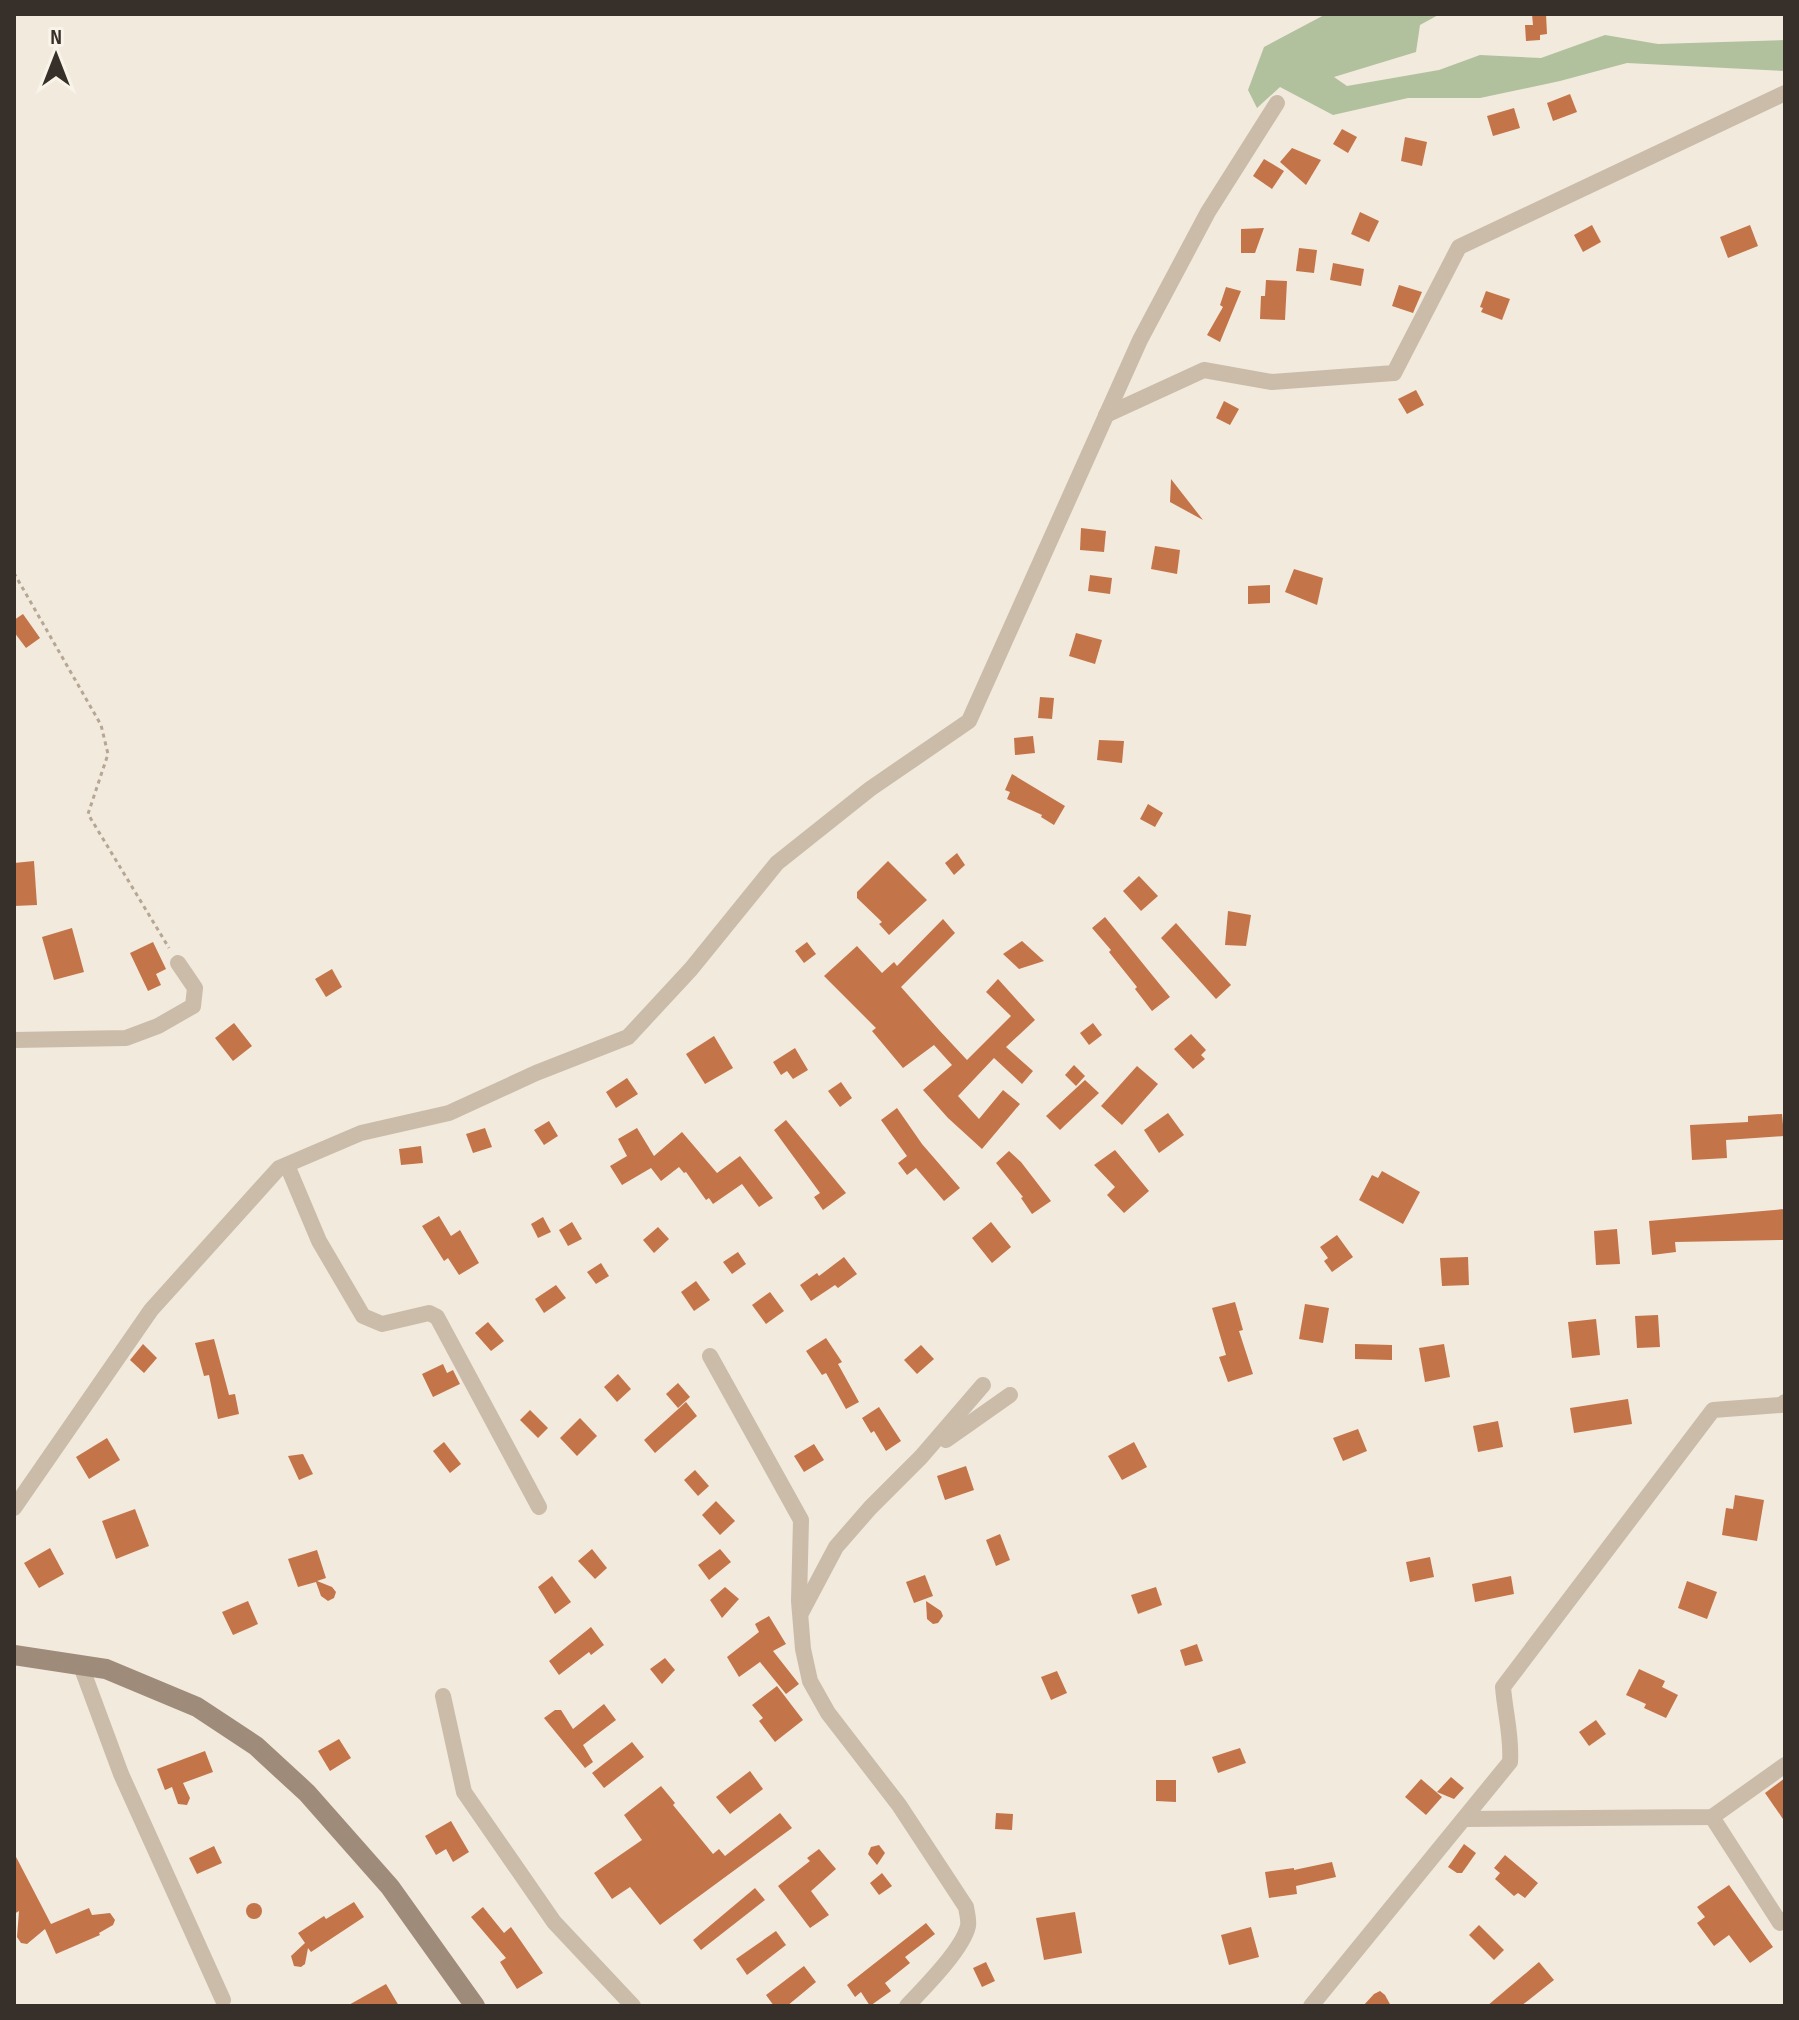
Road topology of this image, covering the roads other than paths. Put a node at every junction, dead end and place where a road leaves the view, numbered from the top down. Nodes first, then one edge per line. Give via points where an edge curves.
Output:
1 (1785, 93) edge
2 (1277, 103) dead end
3 (1106, 415) junction
4 (178, 963) road end
5 (14, 1040) edge
6 (287, 1165) junction
7 (710, 1356) dead end
8 (983, 1385) dead end
9 (1010, 1395) dead end
10 (1785, 1402) edge
11 (921, 1457) junction
12 (539, 1507) dead end
13 (14, 1508) edge
14 (800, 1615) junction
15 (14, 1655) edge
16 (81, 1666) junction
17 (443, 1696) dead end
18 (1785, 1765) edge
19 (1712, 1817) junction
20 (1466, 1819) junction
21 (1785, 1920) edge
22 (223, 2000) dead end
23 (475, 2006) edge
24 (633, 2006) edge
25 (907, 2006) edge
26 (1311, 2006) edge

1 - 3 street via 1459,247 1394,373 1272,382 1204,370
2 - 3 street via 1208,212
3 - 6 street via 969,721 870,789 777,863 628,1037 449,1113 361,1133
4 - 5 street via 195,988 193,1006 158,1026 126,1038
6 - 12 street via 319,1241 363,1316 382,1324 429,1313 437,1317
6 - 13 street via 151,1310
7 - 14 street via 801,1520
8 - 11 street
9 - 11 street
10 - 20 street via 1713,1410 1503,1687 1510,1762
11 - 14 street via 836,1547
14 - 25 street via 810,1681 819,1699 899,1805 966,1907 969,1925 963,1938
15 - 16 main road
16 - 22 street via 121,1774
16 - 23 main road via 106,1669 197,1707 256,1746 307,1793 390,1887
17 - 24 street via 464,1792 554,1922
18 - 19 street
19 - 20 street
19 - 21 street via 1780,1923
20 - 26 street

